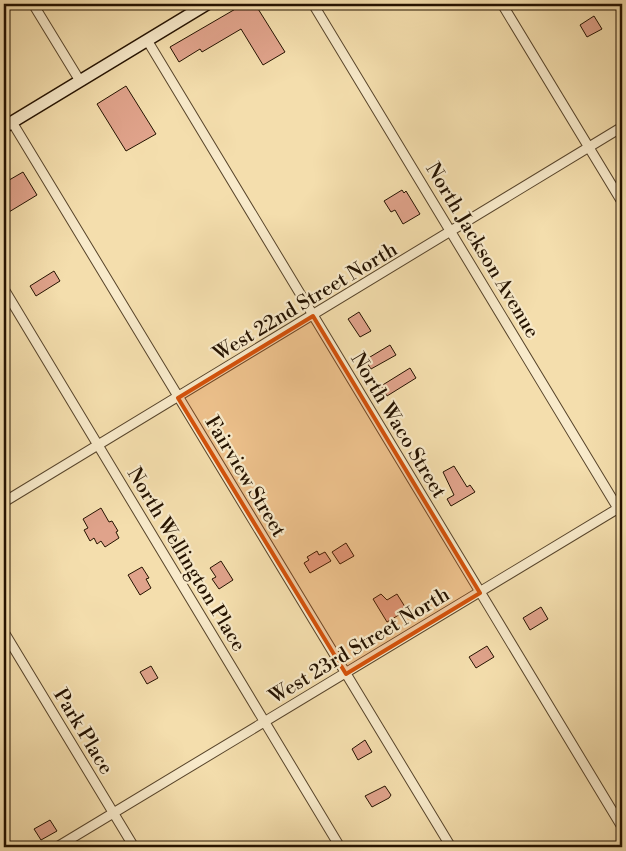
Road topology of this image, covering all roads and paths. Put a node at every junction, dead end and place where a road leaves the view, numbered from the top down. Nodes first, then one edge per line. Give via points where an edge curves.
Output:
1 (33, 4) edge
2 (207, 4) edge
3 (313, 4) edge
4 (502, 4) edge
5 (147, 40) junction
6 (80, 81) junction
7 (8, 125) edge
8 (622, 127) edge
9 (589, 148) junction
10 (622, 202) edge
11 (451, 232) junction
12 (4, 289) edge
13 (313, 316) junction
14 (178, 398) junction
15 (98, 446) junction
16 (4, 502) edge
17 (621, 510) edge
18 (480, 592) junction
19 (4, 632) edge
20 (346, 674) junction
21 (265, 722) junction
22 (113, 814) junction
23 (622, 827) edge
24 (57, 847) edge
25 (134, 847) edge
26 (340, 847) edge
27 (450, 847) edge

1 - 6 street
2 - 5 main road
3 - 11 street, North Jackson Avenue
4 - 9 street
5 - 6 main road
5 - 13 street, North Waco Street
6 - 7 main road
7 - 14 street, Fairview Street
8 - 9 street, West 22nd Street North
9 - 10 street
9 - 11 street, West 22nd Street North
11 - 13 street, West 22nd Street North
11 - 17 street, North Jackson Avenue
12 - 15 street, North Wellington Place
13 - 14 street, West 22nd Street North
13 - 18 street, North Waco Street
14 - 15 street, West 22nd Street North
14 - 20 street, Fairview Street
15 - 16 street, West 22nd Street North
15 - 21 street, North Wellington Place
17 - 18 street, West 23rd Street North
18 - 20 street, West 23rd Street North
18 - 23 street, North Waco Street
19 - 22 street, Park Place
20 - 21 street, West 23rd Street North
20 - 27 street, Fairview Street
21 - 22 street, West 23rd Street North
21 - 26 street, North Wellington Place
22 - 24 street, West 23rd Street North
22 - 25 street, Park Place

